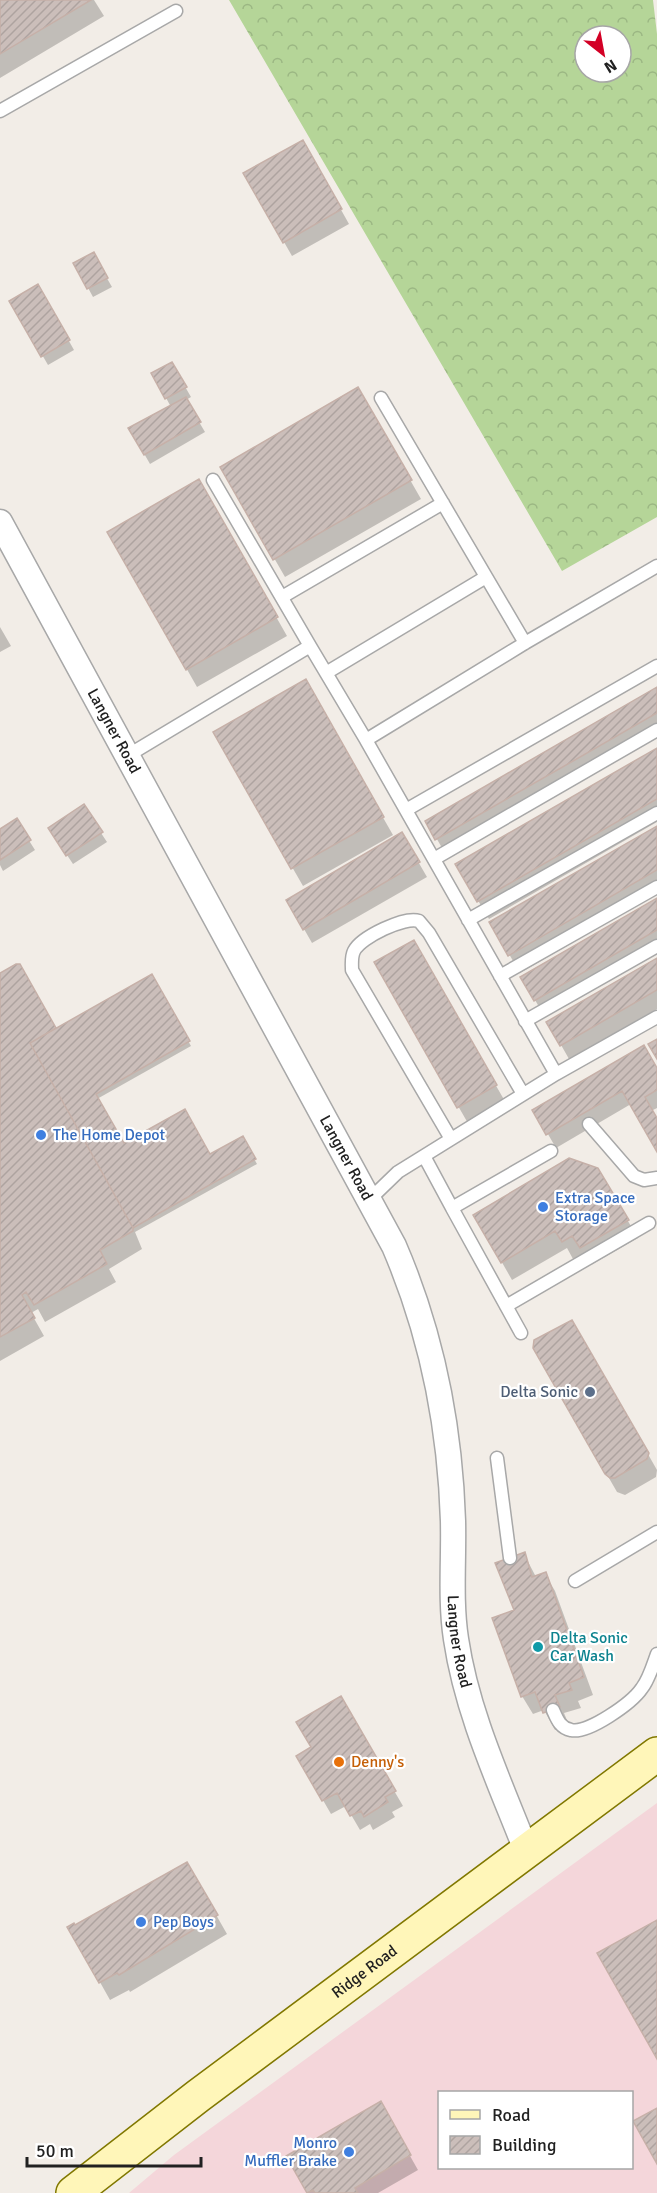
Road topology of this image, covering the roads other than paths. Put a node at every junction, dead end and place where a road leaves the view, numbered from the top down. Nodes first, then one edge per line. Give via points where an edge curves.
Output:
1 (176, 11) dead end
2 (0, 111) edge
3 (381, 398) dead end
4 (213, 480) dead end
5 (443, 503) junction
6 (0, 522) edge
7 (657, 566) edge
8 (486, 577) junction
9 (282, 597) junction
10 (525, 643) junction
11 (310, 646) junction
12 (657, 666) edge
13 (326, 673) junction
14 (657, 730) edge
15 (366, 740) junction
16 (127, 756) junction
17 (406, 810) junction
18 (657, 813) edge
19 (434, 859) junction
20 (657, 887) edge
21 (468, 921) junction
22 (657, 946) edge
23 (500, 976) junction
24 (657, 1017) edge
25 (525, 1021) junction
26 (556, 1074) junction
27 (523, 1094) junction
28 (589, 1124) dead end
29 (451, 1139) junction
30 (551, 1151) dead end
31 (424, 1156) junction
32 (657, 1178) edge
33 (369, 1200) junction
34 (452, 1208) junction
35 (649, 1223) dead end
36 (506, 1306) junction
37 (521, 1333) dead end
38 (497, 1458) dead end
39 (657, 1532) edge
40 (510, 1557) dead end
41 (574, 1581) dead end
42 (657, 1654) edge
43 (553, 1710) dead end
44 (657, 1754) edge
45 (526, 1850) junction
46 (73, 2193) edge

1 - 2 lane
3 - 5 lane
4 - 9 lane
5 - 8 lane
5 - 9 lane
6 - 16 street, Langner Road
7 - 10 lane
8 - 10 lane
8 - 13 lane
9 - 11 lane
10 - 15 lane
11 - 13 lane
11 - 16 lane
12 - 17 lane
13 - 15 lane
14 - 19 lane
15 - 17 lane
16 - 33 street, Langner Road
17 - 19 lane
18 - 21 lane
19 - 21 lane
20 - 23 lane
21 - 23 lane
22 - 25 lane
23 - 25 lane
24 - 26 lane
25 - 26 lane
26 - 27 lane
27 - 29 lane
27 - 29 lane via 429,933 418,921 402,920 361,943 354,951 352,970
28 - 32 lane via 634,1176 644,1180
29 - 31 lane
30 - 34 lane
31 - 33 lane via 398,1172
31 - 34 lane
33 - 45 street, Langner Road via 406,1274 435,1370 447,1428 455,1636 464,1687
34 - 36 lane
35 - 36 lane
36 - 37 lane
38 - 40 lane
39 - 41 lane
42 - 43 lane via 642,1688 598,1722 568,1729
44 - 45 street, Ridge Road
45 - 46 street, Ridge Road

